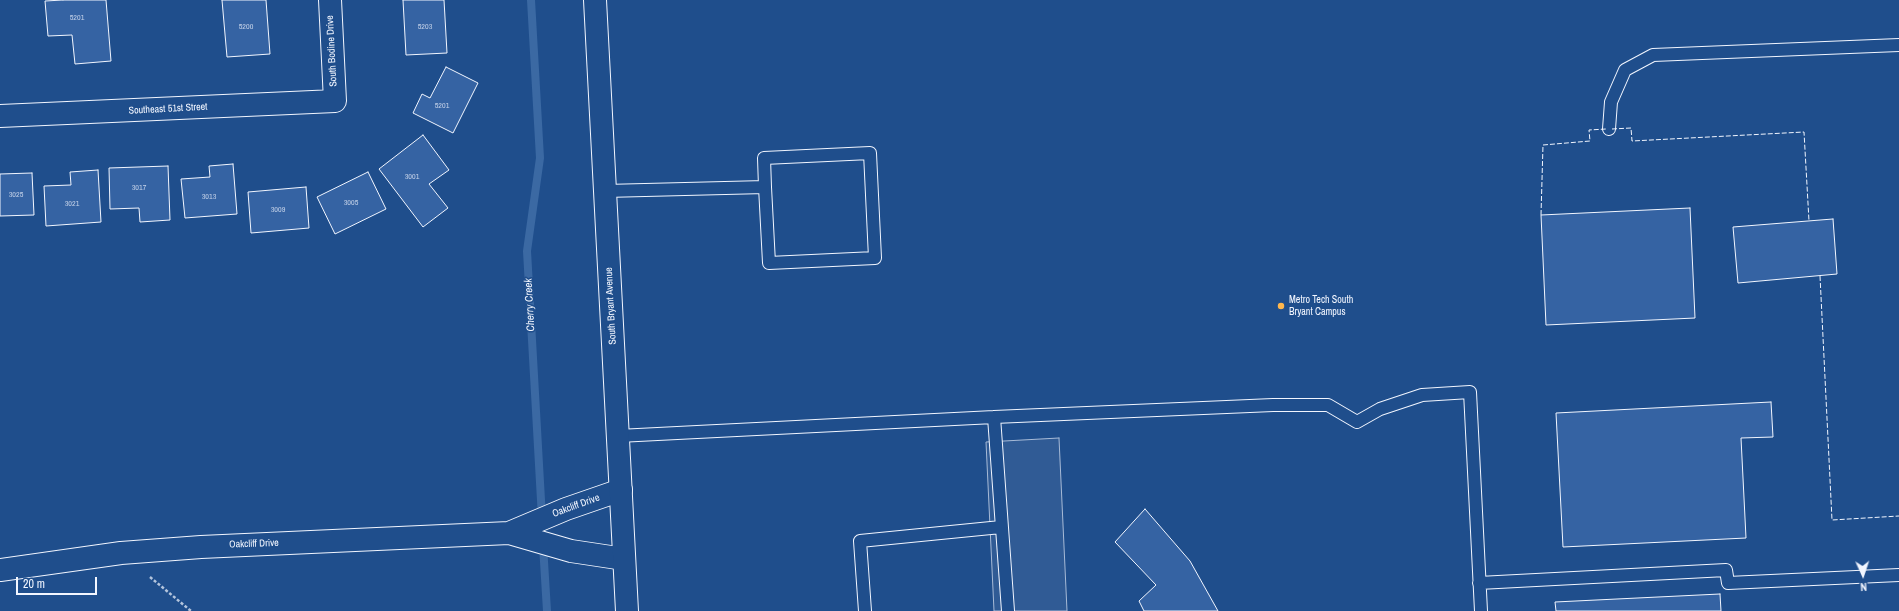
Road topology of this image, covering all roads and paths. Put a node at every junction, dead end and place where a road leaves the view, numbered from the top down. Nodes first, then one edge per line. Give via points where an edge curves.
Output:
1 (330, 0) edge
2 (595, 0) edge
3 (1899, 45) edge
4 (335, 101) joint
5 (0, 116) edge
6 (1609, 129) dead end
7 (765, 187) junction
8 (605, 191) junction
9 (994, 418) junction
10 (618, 436) junction
11 (621, 490) junction
12 (1001, 528) junction
13 (510, 533) junction
14 (121, 553) junction
15 (624, 558) junction
16 (0, 570) edge
17 (1899, 575) edge
18 (1479, 583) junction
19 (191, 611) edge
20 (628, 611) edge
21 (865, 611) edge
22 (1008, 611) edge
23 (1481, 611) edge

1 - 4 street, South Bodine Drive
2 - 8 street, South Bryant Avenue
3 - 6 lane via 1653,54 1625,70 1611,102
4 - 5 street, Southeast 51st Street
7 - 7 lane via 769,263 875,258 870,153 764,158
7 - 8 lane
8 - 10 street, South Bryant Avenue
9 - 10 lane
9 - 12 lane
9 - 18 lane via 1273,405 1328,405 1357,422 1380,409 1422,395 1470,392
10 - 11 street, South Bryant Avenue
11 - 13 street, Oakcliff Drive via 566,509
11 - 15 street, South Bryant Avenue
12 - 21 lane via 860,541
12 - 22 lane
13 - 14 street, Oakcliff Drive via 209,546
13 - 15 street, Oakcliff Drive via 571,551
14 - 16 street, Oakcliff Drive
14 - 19 path
15 - 20 street, South Bryant Avenue
17 - 18 lane via 1728,583 1726,570
18 - 23 lane

